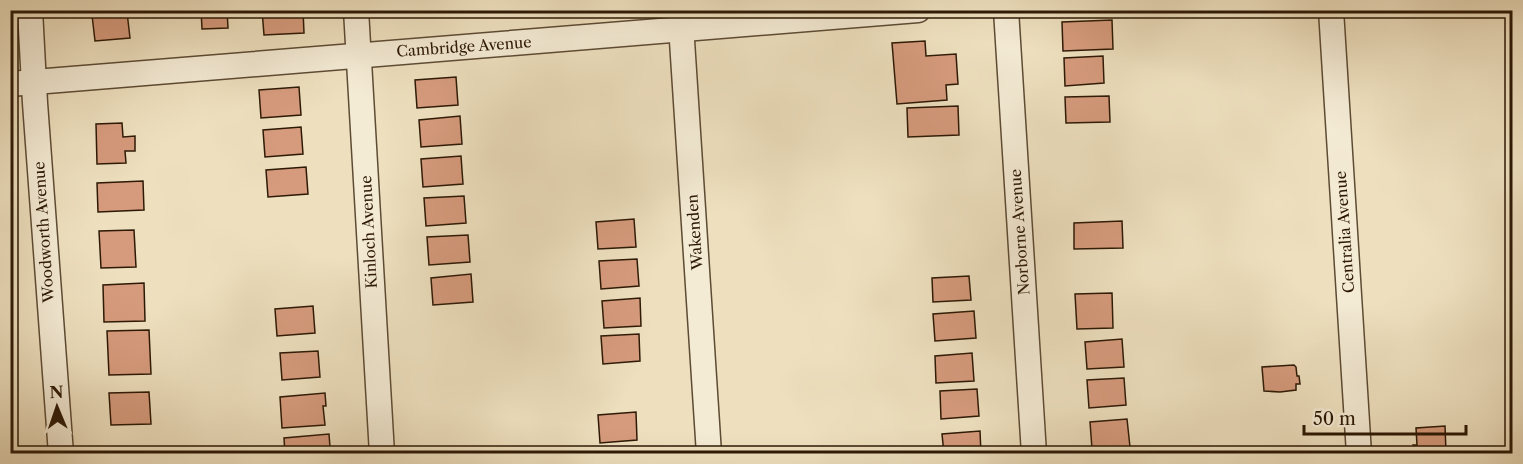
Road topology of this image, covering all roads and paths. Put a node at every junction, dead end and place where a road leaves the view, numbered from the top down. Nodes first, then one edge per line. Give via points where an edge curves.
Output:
1 (30, 10) edge
2 (356, 10) edge
3 (918, 10) edge
4 (1006, 10) edge
5 (1331, 10) edge
6 (681, 21) edge
7 (359, 56) junction
8 (34, 82) junction
9 (10, 84) edge
10 (61, 453) edge
11 (382, 453) edge
12 (709, 453) edge
13 (1034, 453) edge
14 (1359, 453) edge

1 - 8 street, Woodworth Avenue
2 - 7 street, Kinloch Avenue
3 - 6 street, Cambridge Avenue
4 - 13 street, Norborne Avenue
5 - 14 street, Centralia Avenue
6 - 7 street, Cambridge Avenue
6 - 12 street, Wakenden
7 - 8 street, Cambridge Avenue
7 - 11 street, Kinloch Avenue
8 - 9 street, Cambridge Avenue
8 - 10 street, Woodworth Avenue

